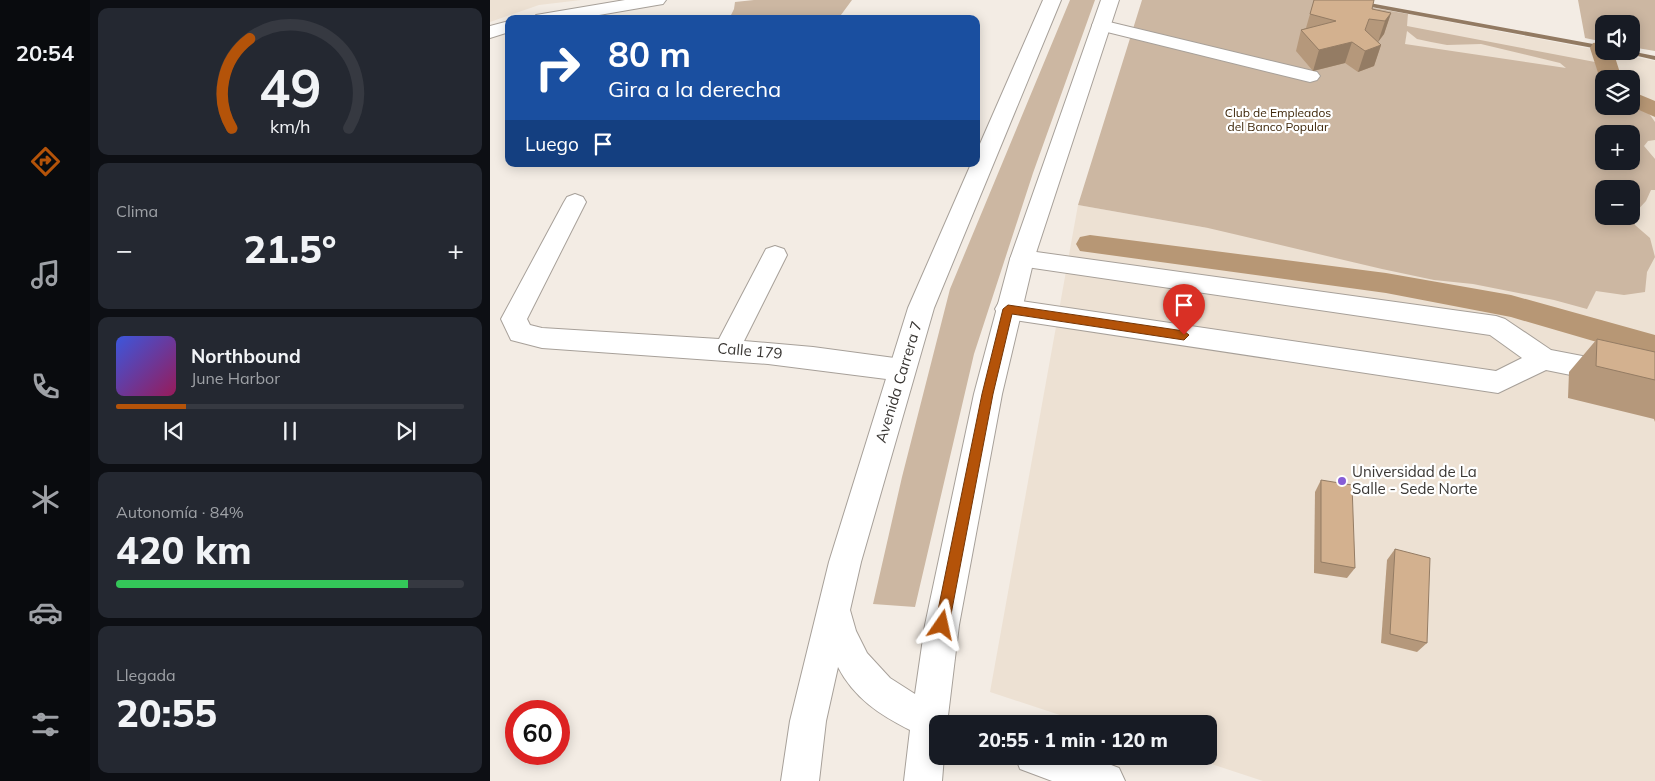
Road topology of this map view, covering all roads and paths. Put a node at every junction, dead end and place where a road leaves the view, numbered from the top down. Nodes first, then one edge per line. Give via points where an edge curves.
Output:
1 (657, 0) edge
2 (1052, 0) edge
3 (1110, 0) edge
4 (566, 15) edge
5 (1101, 25) junction
6 (505, 27) edge
7 (490, 32) edge
8 (1310, 76) dead end
9 (575, 202) dead end
10 (775, 255) dead end
11 (1022, 259) junction
12 (1008, 309) junction
13 (727, 349) junction
14 (1544, 359) junction
15 (902, 370) junction
16 (1655, 381) edge
17 (833, 608) junction
18 (935, 715) edge
19 (929, 720) edge
20 (929, 749) edge
21 (1059, 765) edge
22 (800, 781) edge
23 (923, 781) edge
24 (1106, 781) edge

1 - 4 main road
2 - 15 main road, Avenida Carrera 7 via 944,251 921,308
3 - 5 main road
5 - 8 main road
5 - 11 main road
6 - 7 main road
9 - 13 main road, Calle 179 via 514,319 520,333 597,342
10 - 13 main road
11 - 12 main road
11 - 14 main road via 1496,326
12 - 14 main road via 1498,382
12 - 18 main road via 942,625
13 - 15 main road, Calle 179 via 846,360
14 - 16 main road
15 - 17 main road, Avenida Carrera 7
17 - 19 main road via 848,655 863,676 903,709
17 - 22 main road, Avenida Carrera 7 via 808,721
20 - 23 main road
21 - 24 main road

